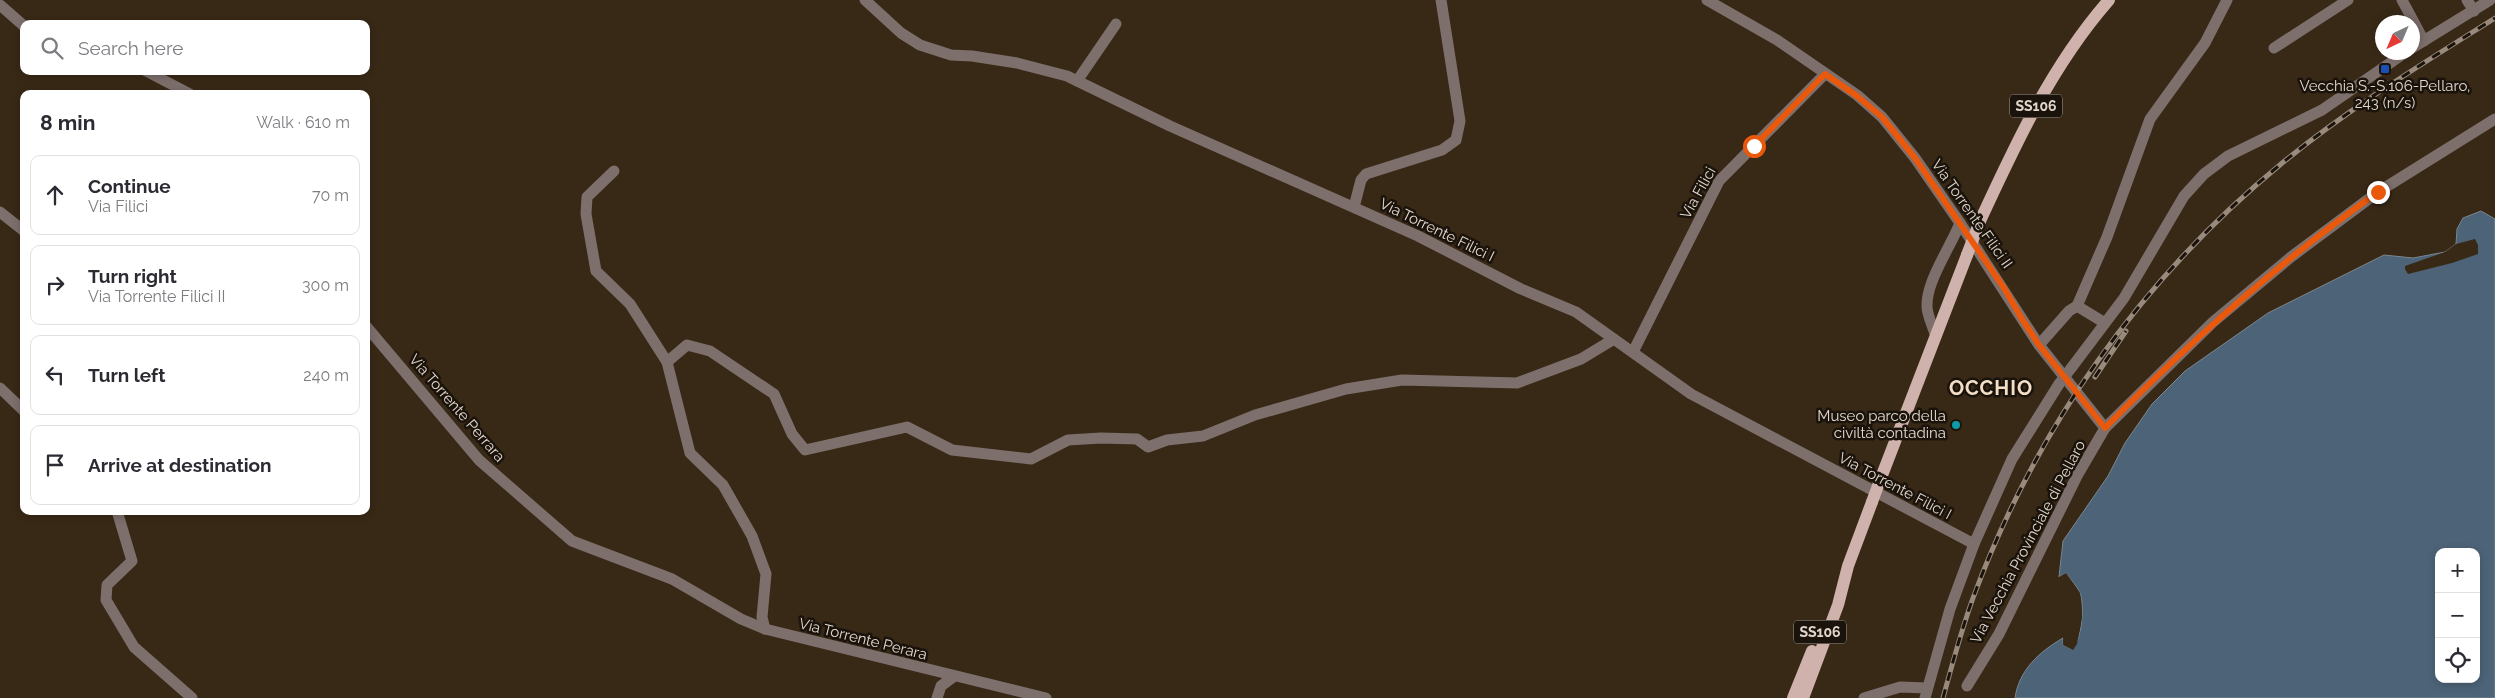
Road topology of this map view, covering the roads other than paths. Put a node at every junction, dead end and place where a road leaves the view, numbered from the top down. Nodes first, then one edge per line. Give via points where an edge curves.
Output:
1 (865, 0) edge
2 (1440, 0) edge
3 (1708, 0) edge
4 (2226, 0) edge
5 (2348, 0) edge
6 (2402, 0) edge
7 (2467, 0) edge
8 (2490, 0) edge
9 (2107, 1) edge
10 (0, 5) edge
11 (2474, 11) junction
12 (20, 22) edge
13 (1116, 24) dead end
14 (2424, 41) junction
15 (2420, 43) edge
16 (2274, 48) dead end
17 (2394, 60) edge
18 (1825, 74) junction
19 (154, 75) edge
20 (1077, 81) junction
21 (182, 90) edge
22 (2495, 119) edge
23 (614, 171) dead end
24 (1354, 207) junction
25 (0, 212) edge
26 (1960, 223) junction
27 (20, 228) edge
28 (2076, 306) junction
29 (1943, 316) junction
30 (1929, 317) junction
31 (2105, 323) junction
32 (370, 331) edge
33 (1936, 336) junction
34 (1614, 338) junction
35 (2039, 345) junction
36 (1633, 352) junction
37 (667, 362) junction
38 (0, 388) edge
39 (20, 407) edge
40 (2105, 428) junction
41 (118, 515) edge
42 (1974, 544) junction
43 (1848, 566) junction
44 (765, 629) junction
45 (954, 677) junction
46 (1967, 686) dead end
47 (1926, 693) edge
48 (192, 698) edge
49 (937, 698) edge
50 (1046, 698) edge
51 (1793, 698) edge
52 (1803, 698) edge
53 (1864, 698) edge

1 - 20 street, Via Torrente Filici I via 901,33 920,44 951,55 1017,63
2 - 24 street via 1460,121 1456,140 1442,150 1366,174 1361,180
3 - 18 street, Via Torrente Filici II via 1777,40
4 - 28 street via 2205,43 2150,118 2107,237
5 - 16 street
6 - 14 street
7 - 11 street
8 - 11 street
9 - 29 main road, SS106, bridge via 2049,83 2011,154 1980,221
10 - 12 street
11 - 14 street
13 - 20 street
14 - 15 street
17 - 31 street via 2322,110 2228,156 2204,174 2184,196 2124,298
18 - 26 street, Via Torrente Filici II via 1882,117
18 - 36 street, Via Filici via 1720,181
19 - 21 street
20 - 24 street, Via Torrente Filici I
22 - 40 street, Via Vecchia Provinciale di Pellaro via 2378,192 2291,257 2213,322
23 - 37 street via 586,197 596,271 630,304
24 - 34 street, Via Torrente Filici I via 1520,289 1576,312
25 - 27 street
26 - 30 street via 1932,278
26 - 35 street, Via Torrente Filici II
28 - 31 street
28 - 35 street
29 - 30 street
29 - 33 main road, SS106
30 - 33 street
31 - 42 street, bridge via 2059,384 2012,459
32 - 44 street, Via Torrente Perrara via 479,460 572,542 672,579 741,619
33 - 43 main road, SS106, bridge
34 - 36 street, Via Torrente Filici I
34 - 37 street via 1581,359 1517,383 1402,380 1337,392 1255,415 1203,436 1167,440 1148,446 1137,439 1068,440 1031,459 952,450 907,427 806,450 792,434 774,394 710,351 687,345
35 - 40 street, Via Torrente Filici II
36 - 42 street, Via Torrente Filici I via 1691,394
37 - 44 street via 690,453 723,485 752,536 766,574 762,617
38 - 39 street
40 - 46 street, Via Vecchia Provinciale di Pellaro via 2076,476 1999,634
41 - 48 street via 132,561 107,585 106,600 134,647
42 - 47 street via 1950,608
43 - 51 main road, SS106
43 - 52 main road, SS106 via 1838,605
44 - 45 street, Via Torrente Perara
45 - 49 street via 941,686
45 - 50 street, Via Torrente Perara
47 - 53 street via 1900,687

